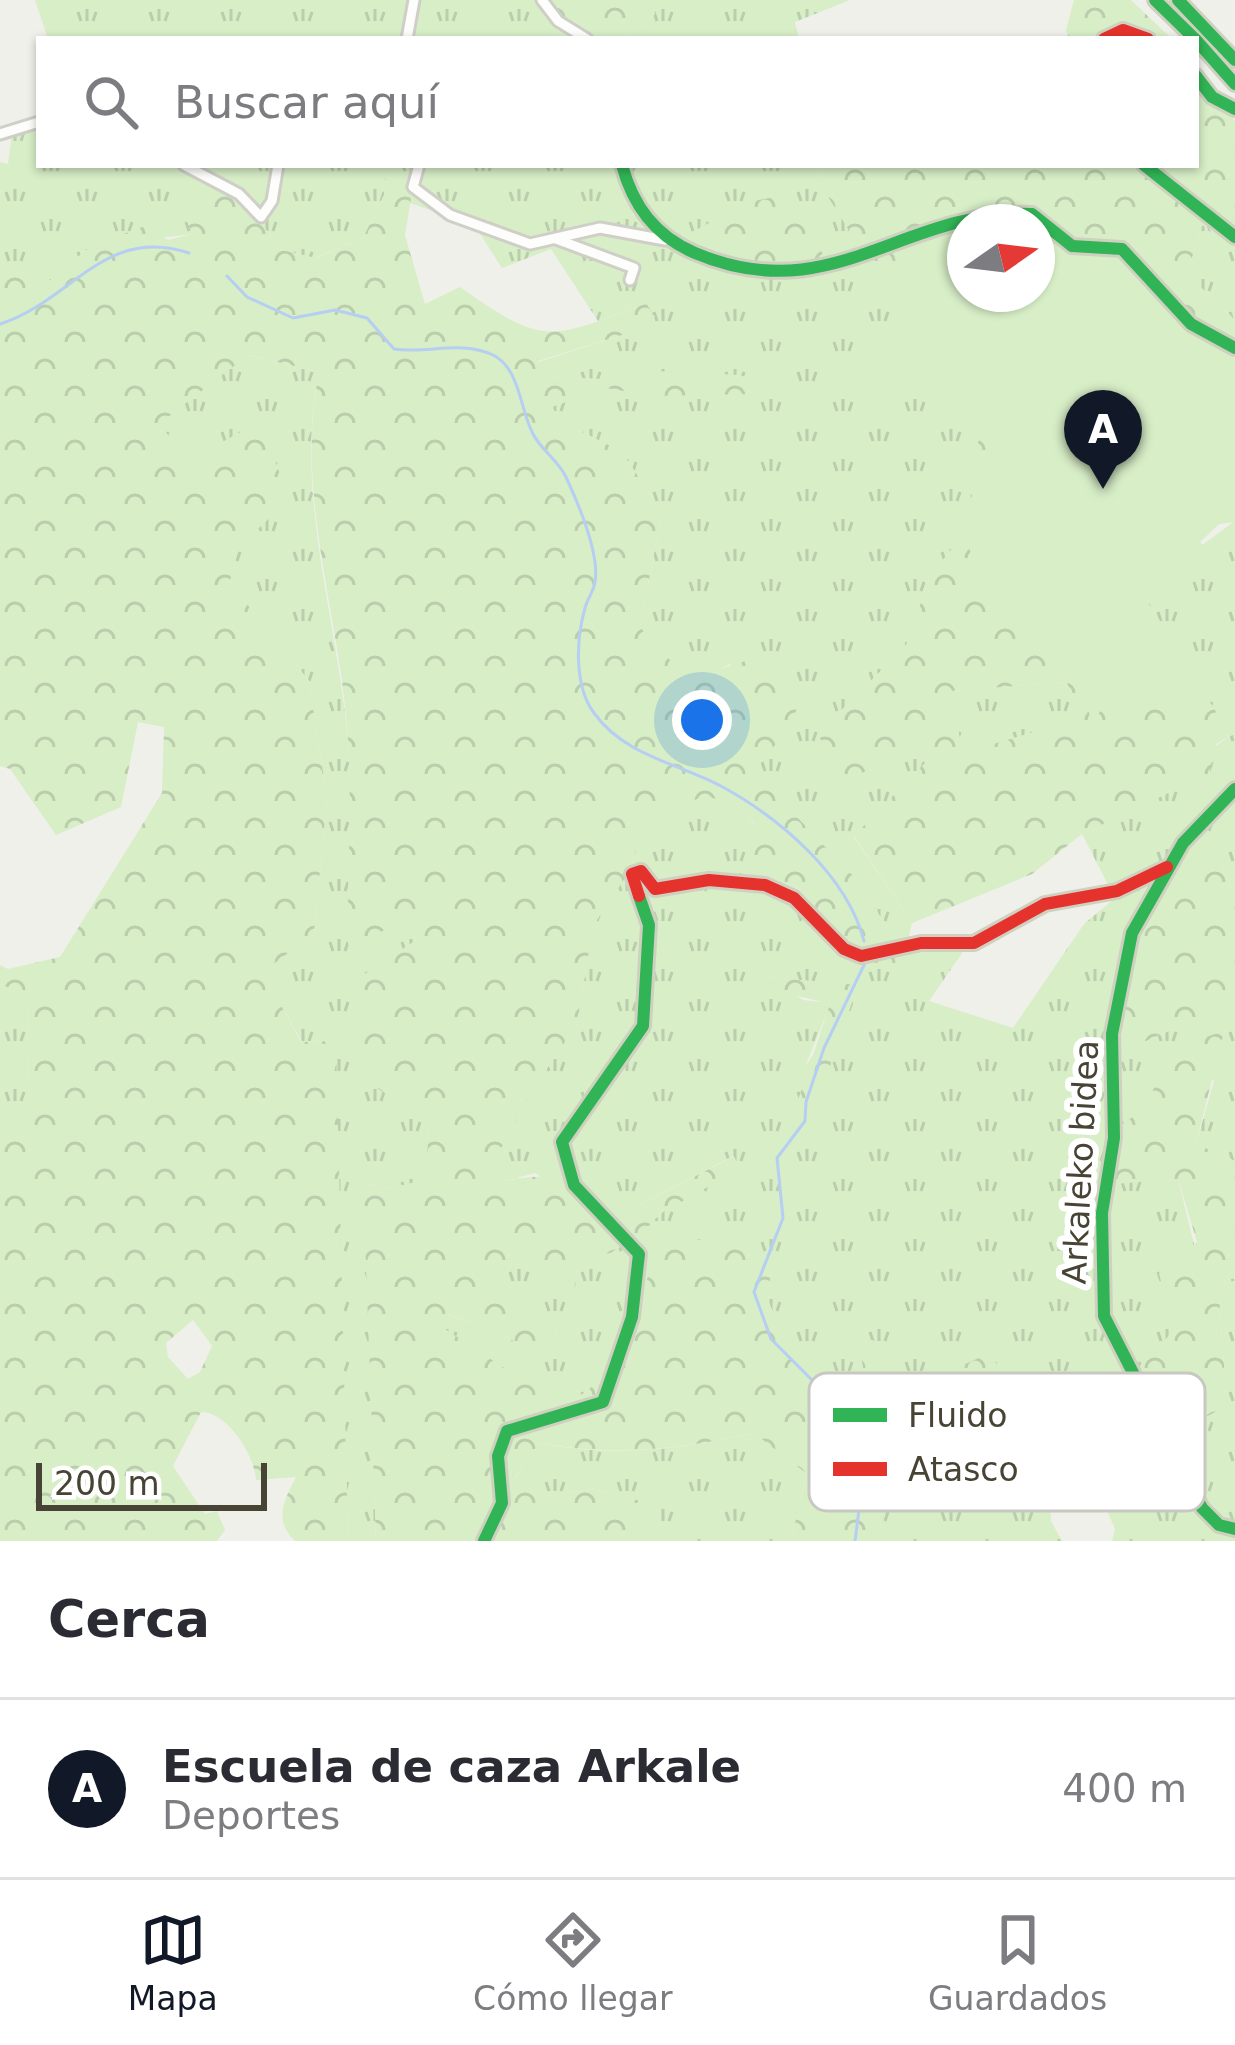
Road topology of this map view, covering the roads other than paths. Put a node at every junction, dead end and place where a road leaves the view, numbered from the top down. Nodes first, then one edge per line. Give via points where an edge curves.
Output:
1 (414, 0) edge
2 (542, 0) edge
3 (1155, 0) edge
4 (1178, 0) edge
5 (408, 36) edge
6 (582, 36) edge
7 (1110, 36) edge
8 (1140, 36) edge
9 (1192, 36) edge
10 (1199, 43) edge
11 (1235, 59) edge
12 (1199, 80) edge
13 (1235, 84) edge
14 (1235, 110) edge
15 (36, 123) edge
16 (0, 134) edge
17 (190, 168) edge
18 (278, 168) edge
19 (418, 168) edge
20 (623, 168) edge
21 (1148, 168) edge
22 (1235, 237) edge
23 (556, 238) junction
24 (665, 240) junction
25 (630, 280) dead end
26 (1235, 348) edge
27 (1235, 789) edge
28 (1167, 867) junction
29 (1131, 1373) edge
30 (1205, 1511) edge
31 (1235, 1529) edge
32 (484, 1541) edge

1 - 5 street
2 - 6 street
3 - 9 main road
4 - 11 main road
7 - 8 main road
10 - 13 main road
12 - 14 main road
15 - 16 street
17 - 18 street via 239,194 261,217
19 - 23 street via 413,188 430,205 530,244
20 - 24 main road via 631,195
21 - 22 main road
23 - 24 street via 600,228
23 - 25 street via 634,268
24 - 26 main road via 724,264 792,274 950,223 1027,212 1072,245 1122,249 1191,324
27 - 28 main road, Arkaleko bidea
28 - 29 main road, Arkaleko bidea via 1132,933 1114,1013 1114,1138 1100,1298
28 - 32 main road via 1117,891 1045,904 974,943 850,954 780,890 709,880 655,889 640,871 632,874 649,925 643,1026 562,1142 574,1185 638,1254 632,1318 603,1402 507,1430 498,1456 500,1510
30 - 31 main road, Arkaleko bidea

